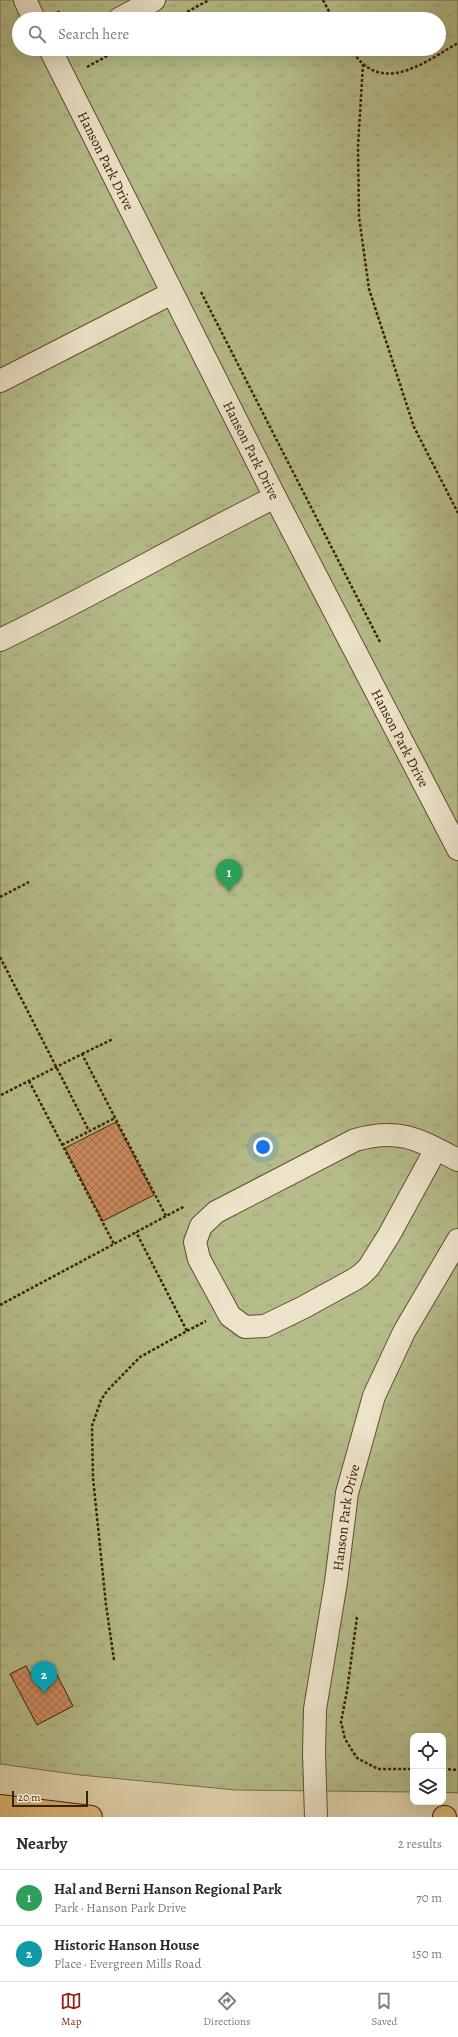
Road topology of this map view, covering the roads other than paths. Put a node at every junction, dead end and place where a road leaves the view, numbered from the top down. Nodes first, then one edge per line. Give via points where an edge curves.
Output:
1 (25, 0) edge
2 (154, 0) edge
3 (31, 12) edge
4 (132, 12) edge
5 (58, 56) edge
6 (172, 293) junction
7 (0, 381) edge
8 (275, 497) junction
9 (0, 640) edge
10 (458, 849) edge
11 (436, 1149) junction
12 (458, 1160) edge
13 (458, 1240) edge
14 (0, 1806) edge
15 (91, 1817) edge
16 (316, 1817) edge

1 - 3 street
2 - 4 street
5 - 6 street, Hanson Park Drive
6 - 7 street
6 - 8 street, Hanson Park Drive
8 - 9 street
8 - 10 street, Hanson Park Drive
11 - 11 street via 417,1139 391,1134 356,1140 216,1212 201,1226 195,1242 199,1259 230,1316 245,1327 265,1326 355,1279 369,1267 389,1235
11 - 12 street
13 - 16 street, Hanson Park Drive via 404,1332 374,1396 348,1492 315,1709
14 - 15 main road

